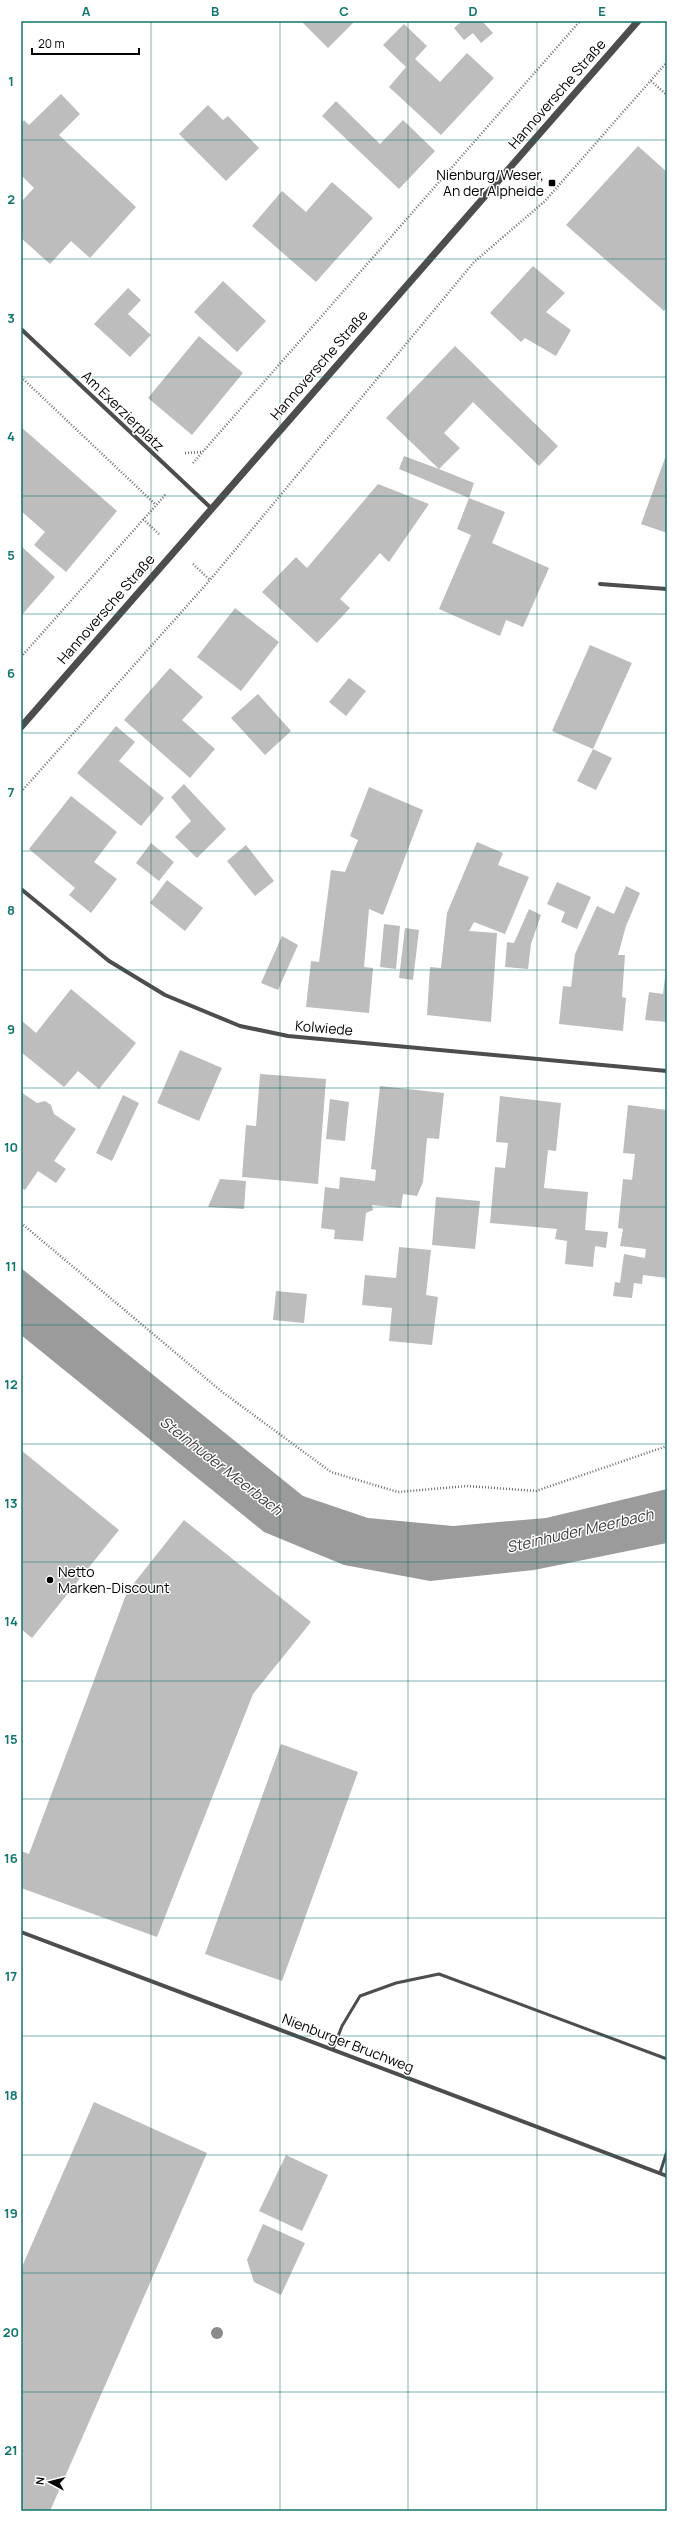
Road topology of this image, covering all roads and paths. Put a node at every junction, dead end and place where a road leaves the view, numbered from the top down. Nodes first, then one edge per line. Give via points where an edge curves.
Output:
1 (580, 21) edge
2 (638, 21) edge
3 (667, 62) edge
4 (651, 81) junction
5 (667, 95) edge
6 (21, 329) edge
7 (21, 378) edge
8 (178, 479) junction
9 (156, 506) junction
10 (211, 508) junction
11 (600, 584) dead end
12 (667, 589) edge
13 (21, 657) edge
14 (21, 727) edge
15 (21, 792) edge
16 (21, 889) edge
17 (667, 1071) edge
18 (21, 1223) edge
19 (667, 1446) edge
20 (21, 1932) edge
21 (333, 2049) junction
22 (667, 2059) edge
23 (667, 2151) edge
24 (660, 2173) junction
25 (667, 2176) edge

1 - 8 path
2 - 10 street, Hannoversche Straße
3 - 4 path
4 - 5 path
4 - 15 path via 545,201 474,262 210,580
6 - 8 street, Am Exerzierplatz
7 - 9 path
8 - 9 path
8 - 10 street, Am Exerzierplatz
9 - 13 path
10 - 14 street, Hannoversche Straße
11 - 12 street
16 - 17 street, Kolwiede via 109,961 165,995 240,1026 288,1036
18 - 19 path via 221,1391 331,1472 398,1492 467,1486 536,1491
20 - 21 street, Nienburger Bruchweg
21 - 22 lane via 342,2026 360,1996 396,1983 439,1974
21 - 24 street, Nienburger Bruchweg
23 - 24 lane
24 - 25 street, Nienburger Bruchweg

